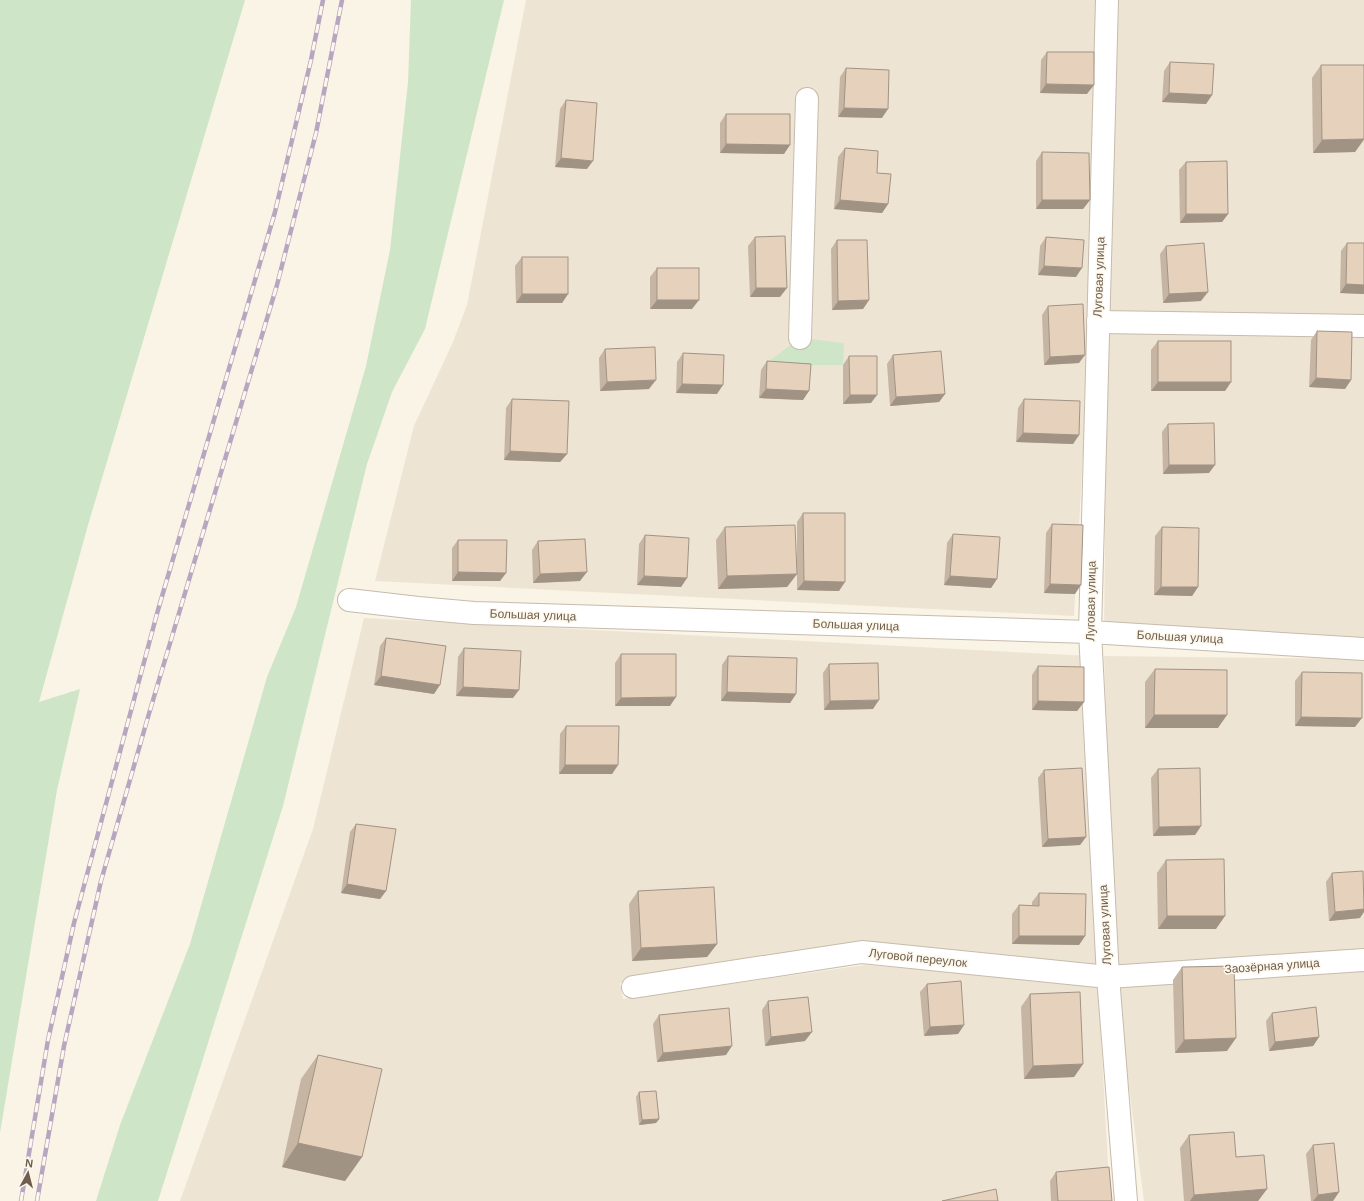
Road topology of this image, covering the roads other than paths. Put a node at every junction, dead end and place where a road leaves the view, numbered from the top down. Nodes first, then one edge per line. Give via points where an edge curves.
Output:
1 (1108, 0) edge
2 (806, 99) dead end
3 (1098, 322) junction
4 (1364, 326) edge
5 (800, 338) dead end
6 (349, 600) dead end
7 (1090, 632) junction
8 (1364, 648) edge
9 (1364, 960) edge
10 (1108, 977) junction
11 (633, 987) dead end
12 (1126, 1201) edge

1 - 3 street, Луговая улица
2 - 5 street
3 - 4 street
3 - 7 street, Луговая улица
6 - 7 street, Большая улица via 418,608 522,615
7 - 8 street, Большая улица
7 - 10 street, Луговая улица
9 - 10 street, Заозёрная улица
10 - 11 street, Луговой переулок via 862,952
10 - 12 street, Луговая улица

